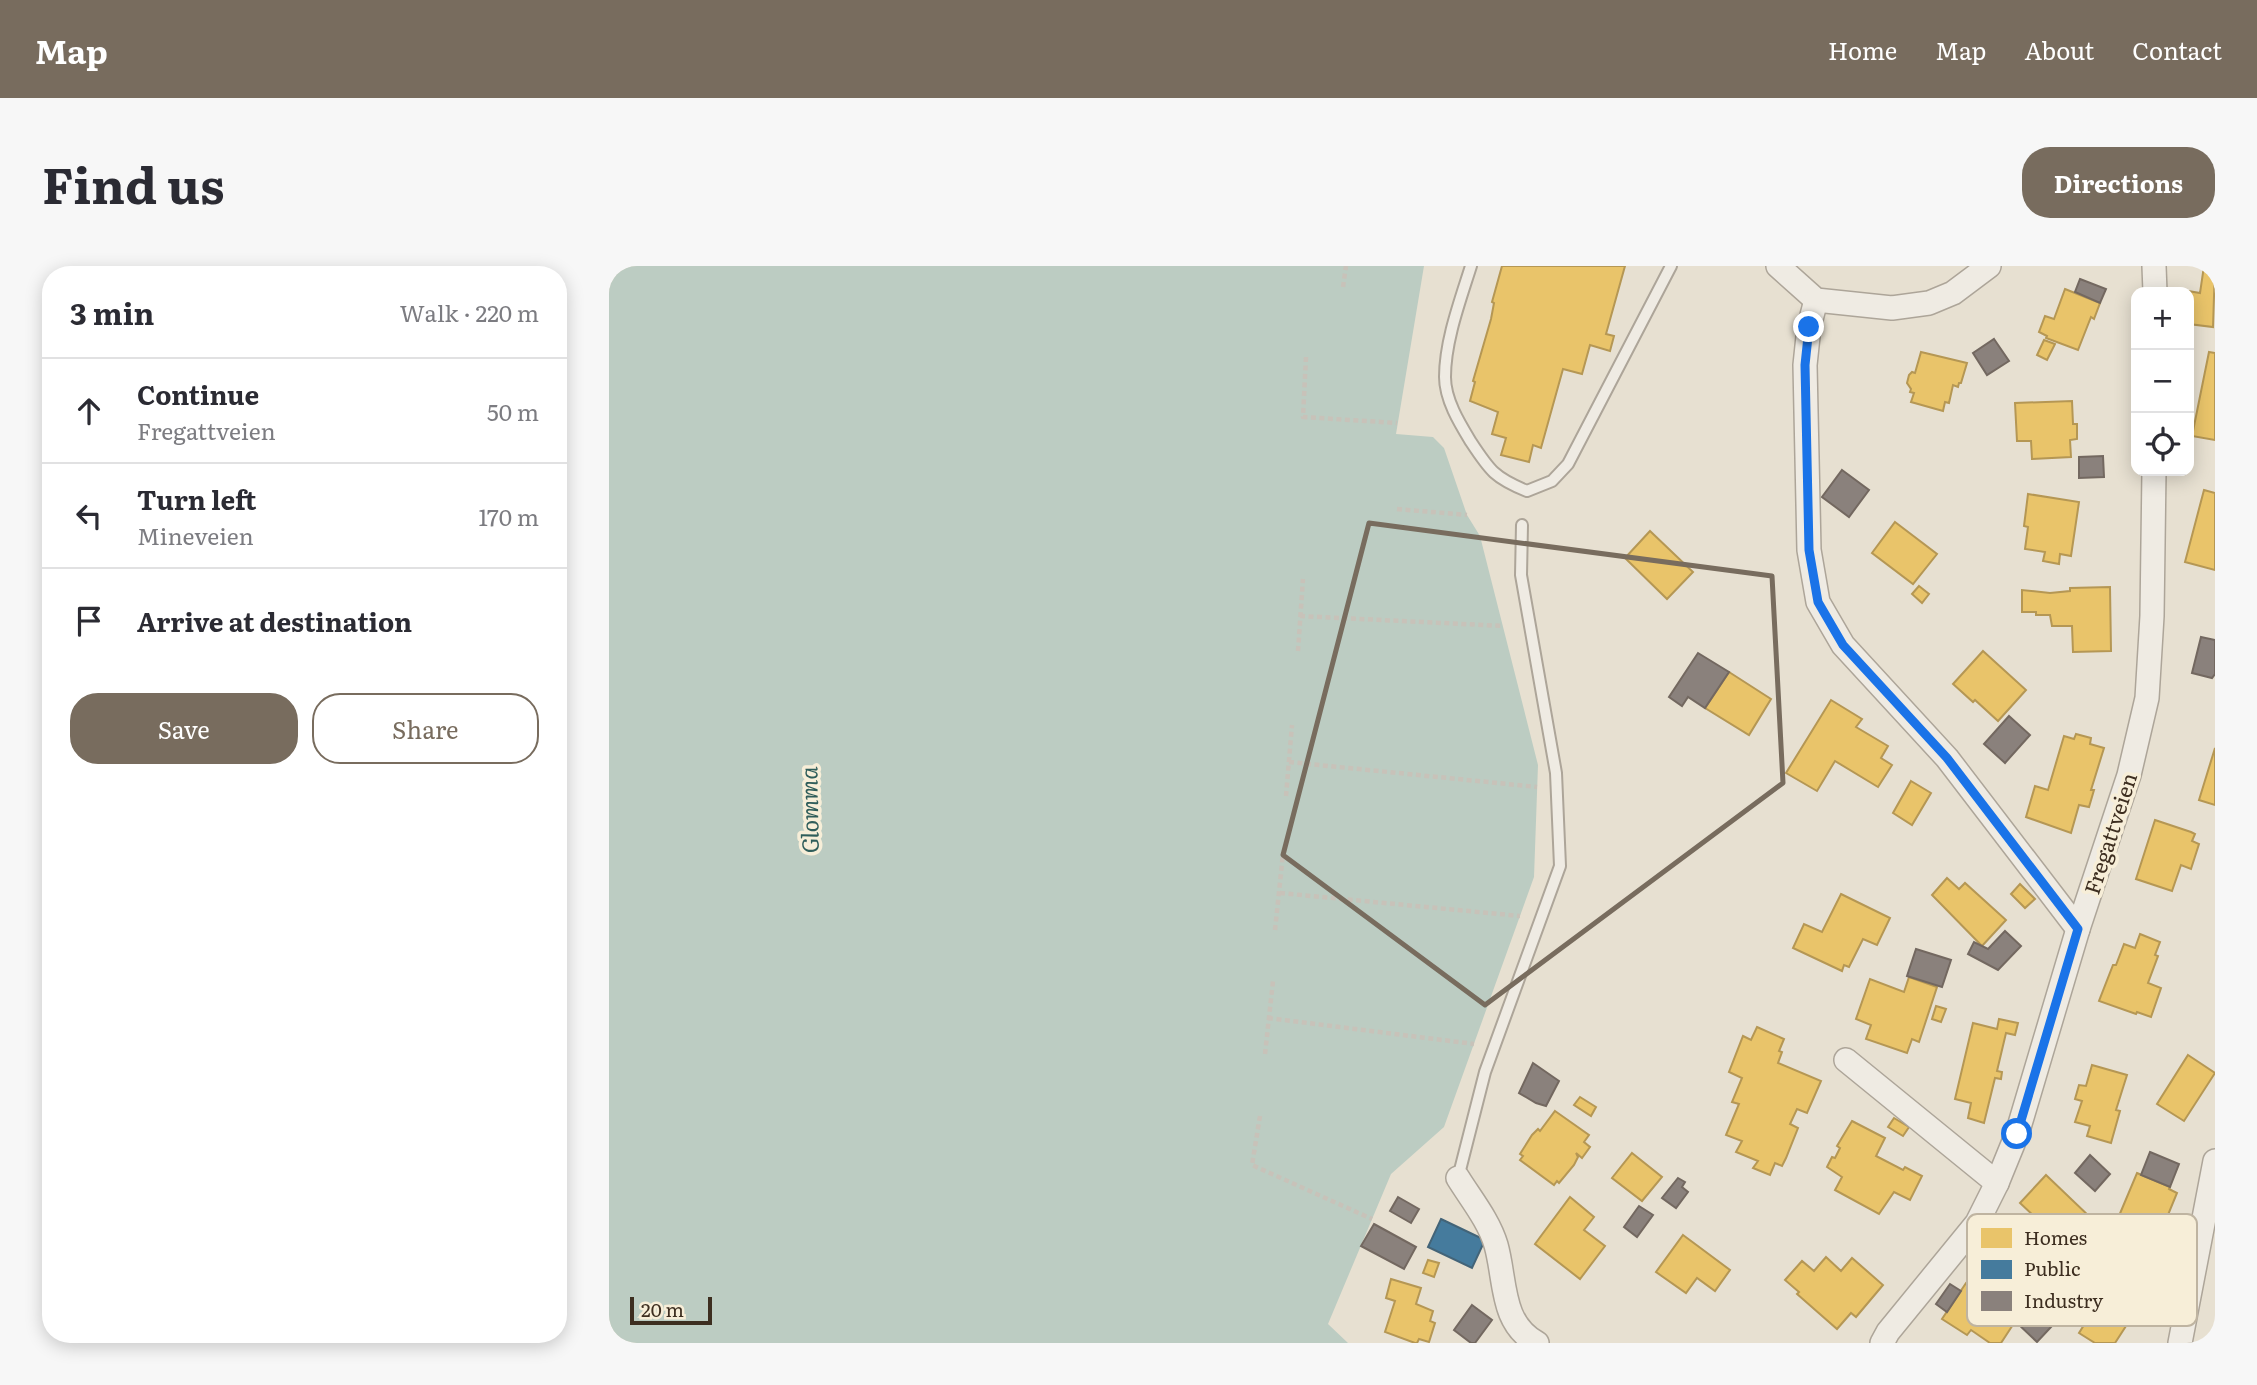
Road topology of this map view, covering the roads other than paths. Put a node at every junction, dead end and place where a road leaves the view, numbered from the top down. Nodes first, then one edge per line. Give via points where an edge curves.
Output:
1 (1471, 266) edge
2 (1671, 266) edge
3 (1778, 266) edge
4 (1989, 266) edge
5 (2154, 266) edge
6 (2155, 287) edge
7 (1816, 300) junction
8 (2154, 476) edge
9 (1522, 525) dead end
10 (2078, 929) junction
11 (1846, 1060) dead end
12 (2215, 1161) edge
13 (1458, 1178) joint
14 (1997, 1183) junction
15 (1982, 1214) edge
16 (1967, 1235) edge
17 (2197, 1255) edge
18 (1537, 1343) edge
19 (1882, 1343) edge

1 - 2 lane via 1454,319 1445,379 1456,418 1490,471 1527,491 1552,481 1568,464
3 - 7 street
4 - 7 street via 1953,293 1929,303 1892,308
5 - 6 street
7 - 10 street via 1805,365 1809,550 1818,602 1843,645 1947,758
8 - 10 street, Fregattveien via 2147,698 2129,775
9 - 13 lane via 1521,575 1556,774 1560,866 1485,1072
10 - 14 street, Fregattveien via 2017,1134
11 - 14 street
12 - 17 street
13 - 18 street via 1496,1245 1510,1314
14 - 15 street, Fregattveien
16 - 19 street, Fregattveien

